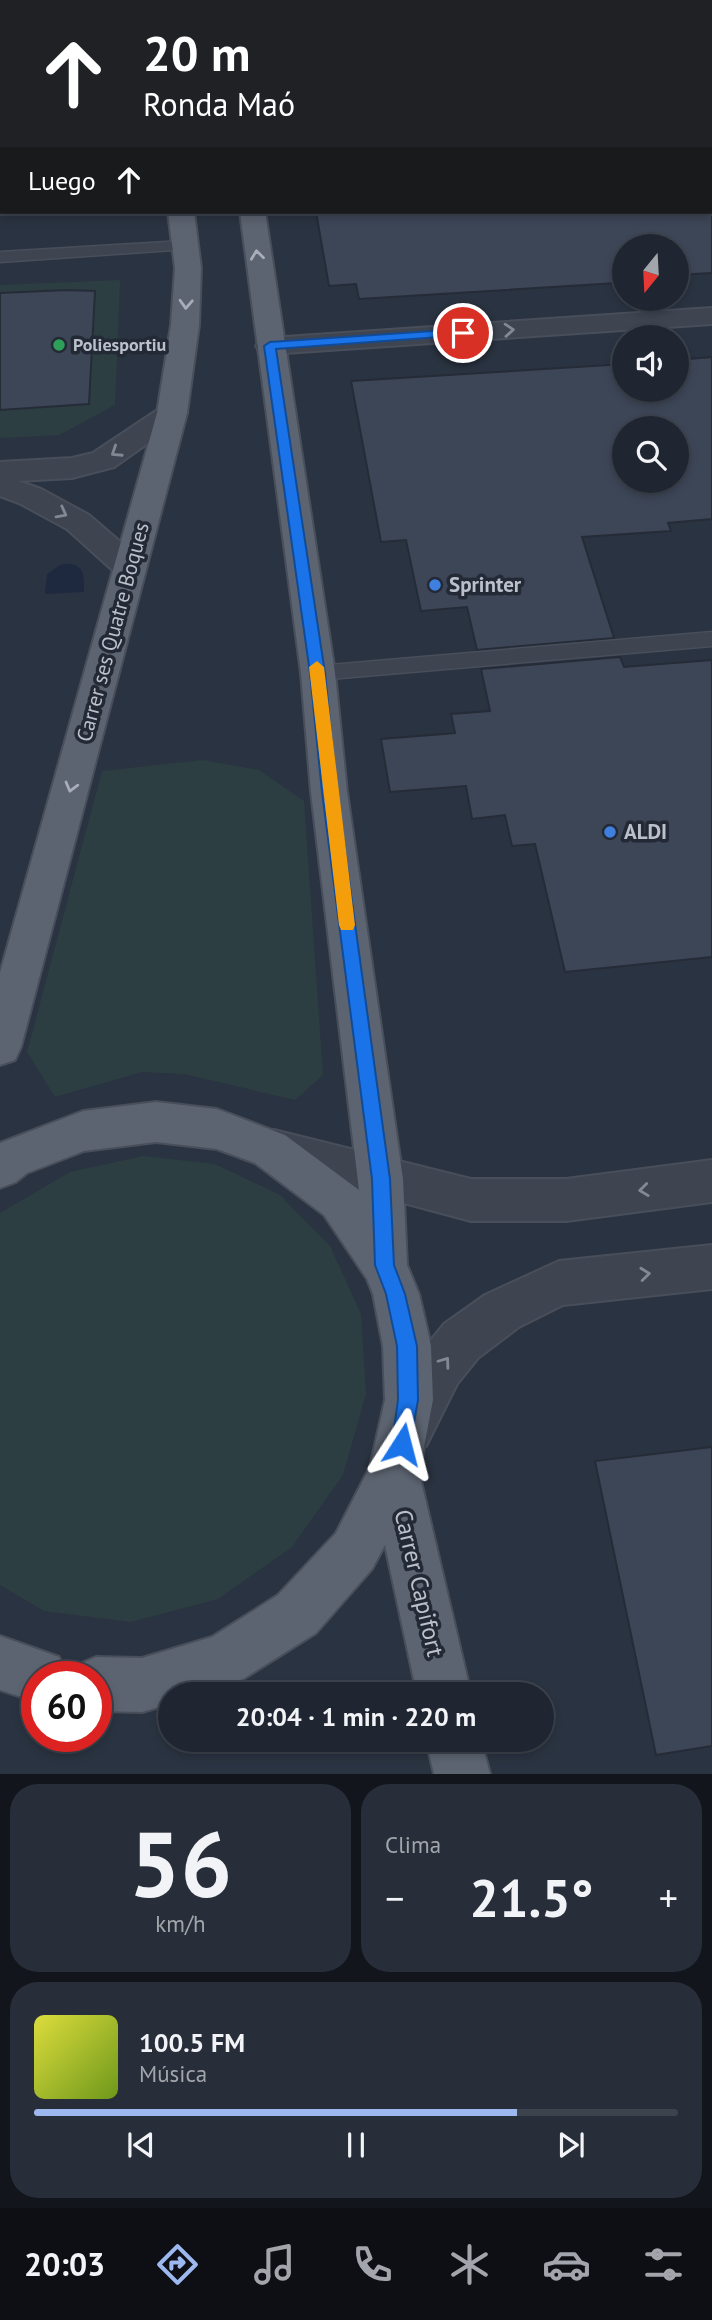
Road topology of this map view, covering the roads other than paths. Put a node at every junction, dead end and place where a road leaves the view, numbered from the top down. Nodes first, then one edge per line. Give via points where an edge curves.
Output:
1 (181, 214) edge
2 (252, 214) edge
3 (183, 246) junction
4 (0, 257) edge
5 (712, 316) edge
6 (270, 346) junction
7 (172, 413) junction
8 (0, 472) edge
9 (0, 485) edge
10 (129, 567) junction
11 (712, 639) edge
12 (317, 673) junction
13 (0, 1047) edge
14 (271, 1149) junction
15 (0, 1168) edge
16 (381, 1179) junction
17 (712, 1181) edge
18 (384, 1265) junction
19 (712, 1267) edge
20 (398, 1458) junction
21 (0, 1663) edge
22 (21, 1670) edge
23 (442, 1682) edge
24 (112, 1684) edge
25 (457, 1752) edge
26 (462, 1774) edge

1 - 3 main road, Carrer ses Quatre Boques
6 -> 2 main road
3 - 4 lane
3 -> 7 main road, Carrer ses Quatre Boques via 188,268 185,325
6 -> 5 street
6 - 12 main road
7 -> 8 street via 103,460 72,468
7 - 10 main road, Carrer ses Quatre Boques
9 -> 10 street via 78,522
10 -> 13 main road, Carrer ses Quatre Boques
11 - 12 lane
12 - 16 main road
14 - 15 main road via 217,1129 156,1122 83,1131
14 - 16 street
14 - 18 main road via 340,1200
17 -> 16 street via 566,1200 471,1200
16 - 18 main road
18 - 20 main road via 396,1294 407,1346 408,1400
20 -> 19 street via 440,1367 460,1341 502,1311 559,1283
20 - 23 main road, Carrer Capifort
20 - 24 main road via 354,1550 297,1614 224,1660 142,1685
21 - 22 main road
25 - 26 main road

